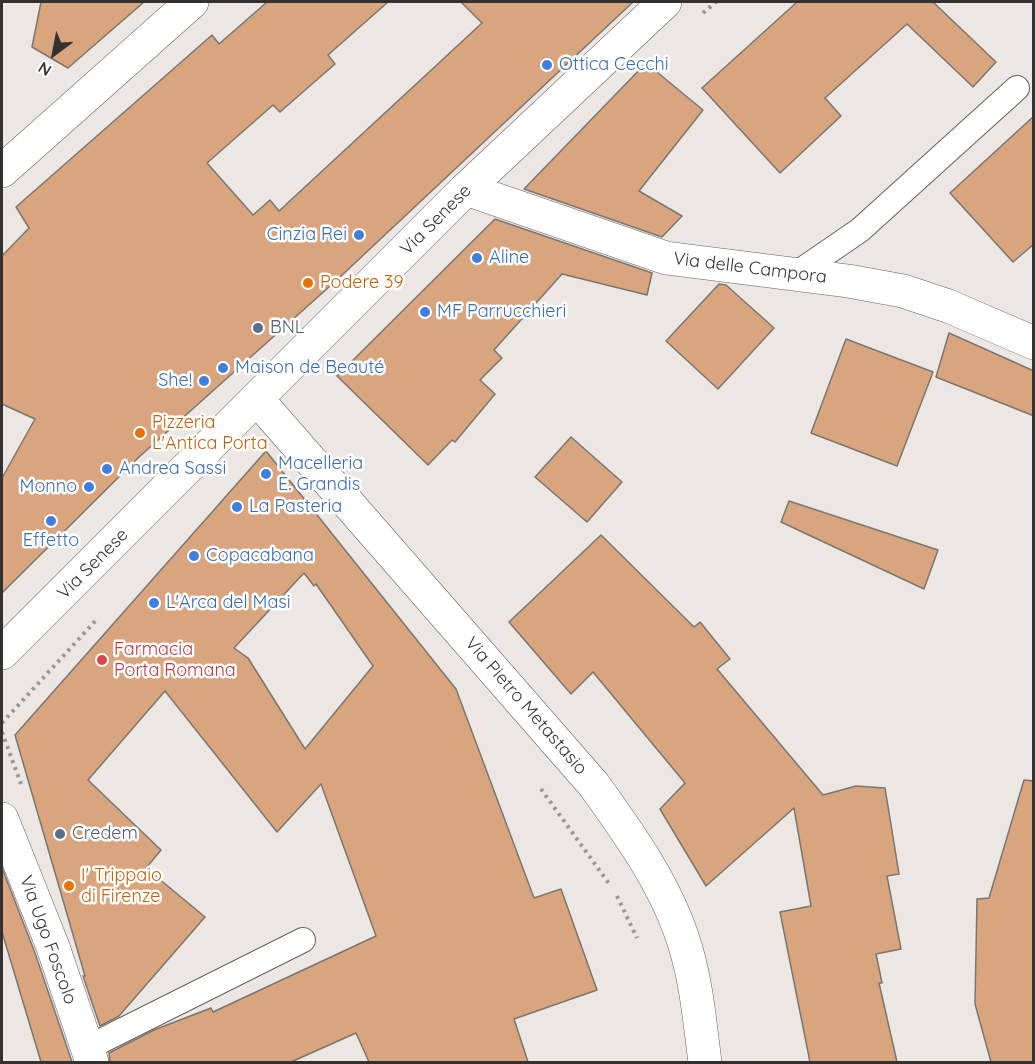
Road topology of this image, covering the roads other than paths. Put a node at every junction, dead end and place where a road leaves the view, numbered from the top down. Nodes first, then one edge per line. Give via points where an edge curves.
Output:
1 (192, 2) edge
2 (665, 2) edge
3 (1017, 88) dead end
4 (2, 171) edge
5 (466, 189) junction
6 (796, 274) junction
7 (1034, 343) edge
8 (256, 399) junction
9 (4, 652) edge
10 (2, 819) edge
11 (303, 940) dead end
12 (89, 1055) edge
13 (705, 1062) edge

1 - 4 street
2 - 5 street, Via Senese
3 - 6 lane via 860,230
5 - 6 street, Via delle Campora via 666,258
5 - 8 street, Via Senese
6 - 7 street, Via delle Campora via 903,291
8 - 9 street, Via Senese
8 - 13 street, Via Pietro Metastasio via 594,785 629,833 653,873 686,947
10 - 12 street, Via Ugo Foscolo via 53,947
11 - 12 lane

